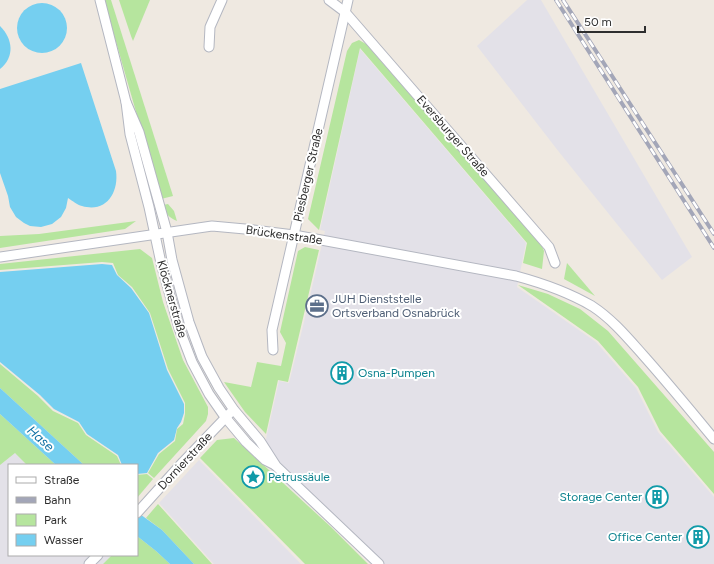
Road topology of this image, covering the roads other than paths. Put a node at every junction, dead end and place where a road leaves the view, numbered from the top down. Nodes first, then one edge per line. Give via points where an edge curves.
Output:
1 (100, 0) edge
2 (222, 0) edge
3 (329, 0) edge
4 (348, 0) edge
5 (345, 12) junction
6 (209, 47) dead end
7 (126, 102) junction
8 (167, 232) junction
9 (155, 234) junction
10 (294, 235) junction
11 (0, 257) edge
12 (555, 262) dead end
13 (273, 350) dead end
14 (234, 410) junction
15 (225, 417) junction
16 (714, 439) edge
17 (276, 466) junction
18 (140, 509) edge
19 (97, 556) edge
20 (89, 564) edge
21 (379, 564) edge

1 - 7 street, Klöcknerstraße
2 - 6 street via 210,27
3 - 5 street, Eversburger Straße
4 - 5 street, Piesberger Straße
5 - 10 street, Piesberger Straße
5 - 12 street, Eversburger Straße via 549,247
7 - 8 street, Klöcknerstraße via 139,132
7 - 9 street, Klöcknerstraße via 130,134
8 - 9 street, Brückenstraße
8 - 10 street, Brückenstraße via 212,226
8 - 14 street, Klöcknerstraße via 189,322 202,357
9 - 11 street, Brückenstraße
9 - 15 street, Klöcknerstraße via 171,301 192,362
10 - 13 street, Piesberger Straße via 272,330
10 - 16 street, Brückenstraße via 516,276 564,292 593,307 618,327
14 - 15 street, Dornierstraße
14 - 17 street, Klöcknerstraße via 260,441
15 - 17 street, Klöcknerstraße via 246,442 265,460
15 - 18 street, Dornierstraße
17 - 21 street, Klöcknerstraße
19 - 20 street

